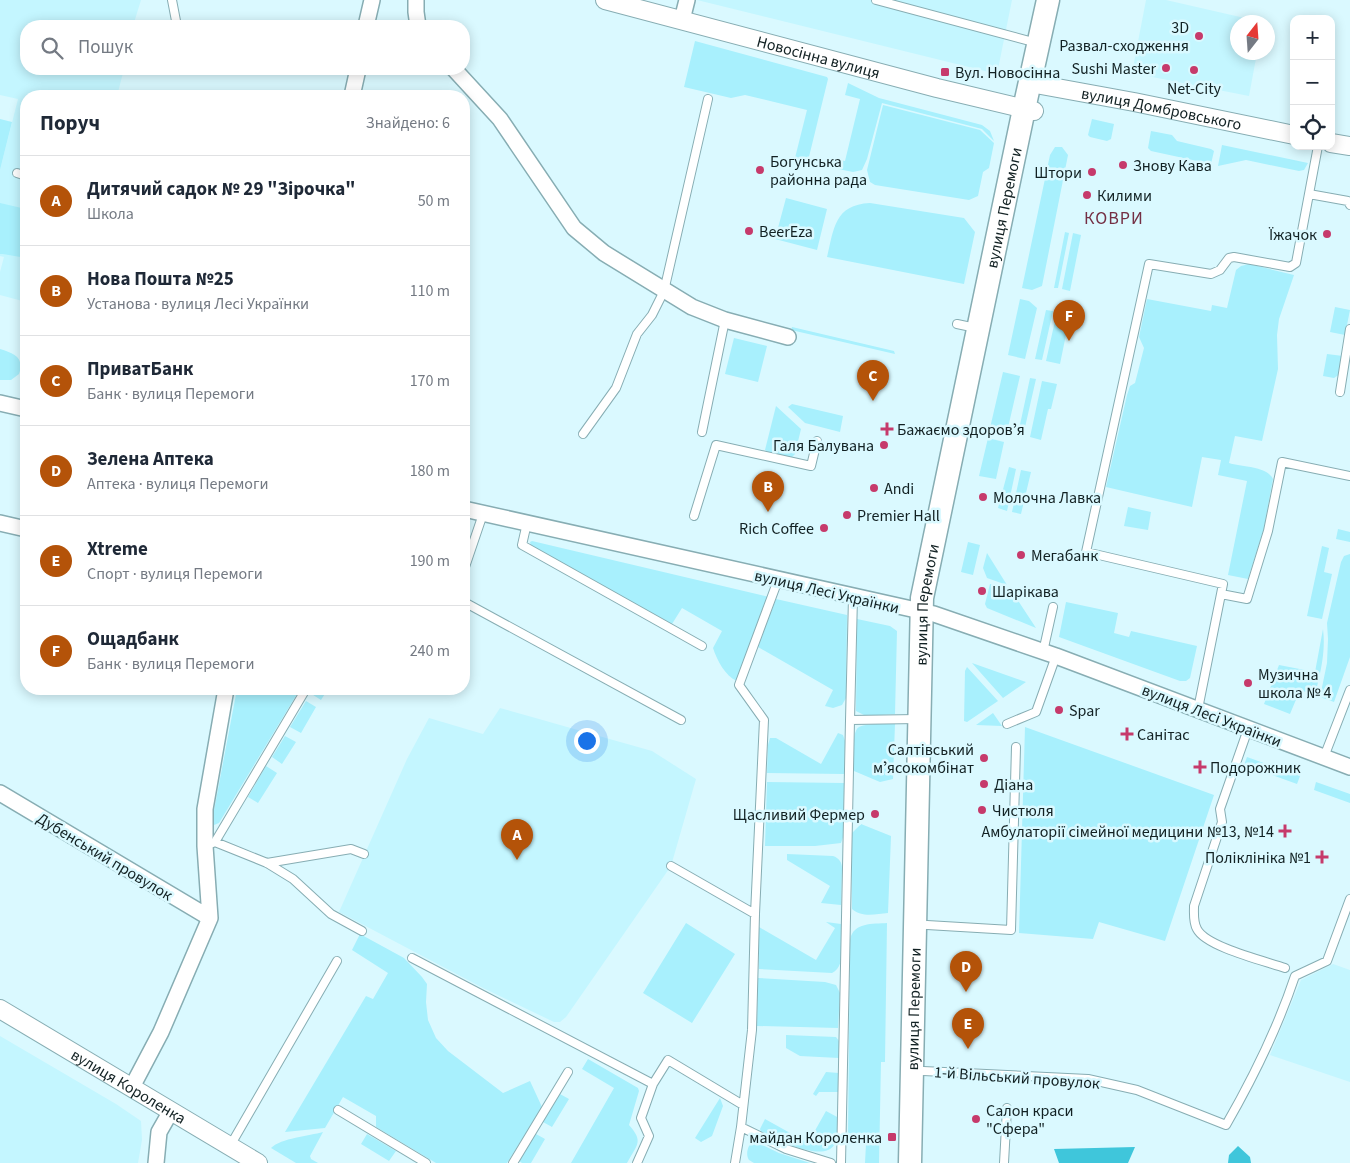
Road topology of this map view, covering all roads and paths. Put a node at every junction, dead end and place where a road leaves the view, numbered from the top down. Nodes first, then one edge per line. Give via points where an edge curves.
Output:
1 (172, 0) edge
2 (372, 0) edge
3 (416, 0) edge
4 (605, 0) edge
5 (687, 0) edge
6 (876, 0) edge
7 (1048, 0) edge
8 (1059, 0) edge
9 (176, 20) edge
10 (367, 20) edge
11 (418, 20) edge
12 (682, 20) junction
13 (1039, 44) junction
14 (357, 75) edge
15 (460, 75) edge
16 (1035, 84) junction
17 (353, 90) edge
18 (708, 99) dead end
19 (1029, 110) junction
20 (1290, 134) edge
21 (1335, 144) edge
22 (1350, 146) edge
23 (1317, 150) edge
24 (17, 173) dead end
25 (20, 174) edge
26 (1309, 194) junction
27 (1350, 205) edge
28 (664, 291) junction
29 (725, 320) junction
30 (1350, 329) edge
31 (788, 337) dead end
32 (1340, 392) dead end
33 (0, 403) edge
34 (20, 408) edge
35 (702, 432) dead end
36 (583, 434) dead end
37 (817, 440) dead end
38 (1350, 476) edge
39 (470, 511) edge
40 (483, 514) junction
41 (694, 516) dead end
42 (0, 522) edge
43 (527, 523) junction
44 (20, 527) edge
45 (470, 552) edge
46 (778, 580) junction
47 (844, 591) junction
48 (1221, 594) junction
49 (470, 605) edge
50 (1053, 607) dead end
51 (928, 613) junction
52 (702, 646) dead end
53 (1049, 654) junction
54 (1350, 690) edge
55 (225, 695) edge
56 (302, 695) edge
57 (1198, 709) junction
58 (681, 720) dead end
59 (850, 720) junction
60 (920, 720) junction
61 (1008, 724) dead end
62 (1248, 728) junction
63 (1016, 747) dead end
64 (1324, 758) junction
65 (1350, 766) edge
66 (0, 793) edge
67 (210, 844) junction
68 (364, 854) dead end
69 (268, 863) junction
70 (671, 866) dead end
71 (1350, 899) edge
72 (755, 914) junction
73 (210, 918) junction
74 (926, 925) junction
75 (362, 931) dead end
76 (412, 958) dead end
77 (337, 961) dead end
78 (1285, 968) dead end
79 (0, 1009) edge
80 (923, 1071) junction
81 (568, 1072) dead end
82 (653, 1084) junction
83 (132, 1087) junction
84 (744, 1105) junction
85 (1006, 1108) dead end
86 (338, 1110) dead end
87 (171, 1111) junction
88 (740, 1127) junction
89 (230, 1146) junction
90 (156, 1163) edge
91 (258, 1163) edge
92 (426, 1163) edge
93 (513, 1163) edge
94 (637, 1163) edge
95 (736, 1163) edge
96 (831, 1163) edge
97 (842, 1163) edge
98 (910, 1163) edge
99 (922, 1163) edge
100 (1004, 1163) edge

1 - 9 lane
2 - 10 street
3 - 11 street
4 - 12 street, Новосінна вулиця
5 - 12 street
6 - 13 lane
7 - 13 main road, вулиця Перемоги
8 - 16 main road, вулиця Перемоги
12 - 19 street, Новосінна вулиця
13 - 16 main road, вулиця Перемоги
14 - 17 street
15 - 28 street via 500,119 574,228 604,254
16 - 19 main road, вулиця Перемоги
16 - 20 street, вулиця Домбровського
18 - 28 lane
19 - 51 main road, вулиця Перемоги
19 - 51 main road, вулиця Перемоги via 968,326 924,583
21 - 22 street
23 - 26 lane
24 - 25 lane
26 - 27 lane via 1348,201
26 - 48 lane via 1296,262 1290,268 1234,257 1212,274 1149,264 1116,412 1086,552 1223,584
28 - 29 street
28 - 36 lane via 652,315 637,334 616,388
29 - 31 street
29 - 35 lane
30 - 32 lane
33 - 34 street
37 - 41 lane via 811,466 716,445
38 - 48 lane via 1282,462 1268,530 1247,599
39 - 40 street, вулиця Лесі Українки
40 - 43 street, вулиця Лесі Українки
40 - 45 lane
42 - 44 street
43 - 46 street, вулиця Лесі Українки via 684,556
43 - 52 lane via 522,545
46 - 47 street, вулиця Лесі Українки
46 - 72 lane via 739,685 764,720
47 - 51 street, вулиця Лесі Українки
47 - 59 lane
48 - 57 lane
49 - 58 lane
50 - 53 lane
51 - 53 street, вулиця Лесі Українки
51 - 60 main road, вулиця Перемоги
51 - 74 main road, вулиця Перемоги
53 - 57 street, вулиця Лесі Українки
53 - 61 lane via 1036,712
54 - 64 lane
55 - 67 street via 204,809
56 - 67 lane
57 - 62 street, вулиця Лесі Українки
59 - 60 lane
59 - 97 lane
60 - 98 main road, вулиця Перемоги
62 - 64 street, вулиця Лесі Українки
62 - 78 lane via 1220,810 1222,822 1194,906 1193,918 1200,934 1215,944
63 - 74 lane via 1011,930
64 - 65 street, вулиця Лесі Українки
66 - 73 street, Дубенський провулок
67 - 69 lane
67 - 73 street
68 - 69 lane via 351,849
69 - 75 lane via 293,879 330,914
70 - 72 lane
71 - 80 lane, 1-й Вільський провулок via 1327,961 1295,976 1249,1084 1226,1125 1137,1090 1088,1078
72 - 84 lane via 752,1030
73 - 83 street via 161,1032
74 - 80 main road, вулиця Перемоги
76 - 82 lane
77 - 89 lane
79 - 83 street, вулиця Короленка
80 - 99 main road, вулиця Перемоги
81 - 93 lane
82 - 84 lane via 668,1060
82 - 94 lane via 641,1118 649,1136
83 - 87 street, вулиця Короленка
84 - 88 lane
85 - 100 lane
86 - 92 lane
87 - 89 street, вулиця Короленка
87 - 90 street via 159,1132
88 - 95 lane
88 - 96 lane via 786,1149
89 - 91 street, вулиця Короленка

